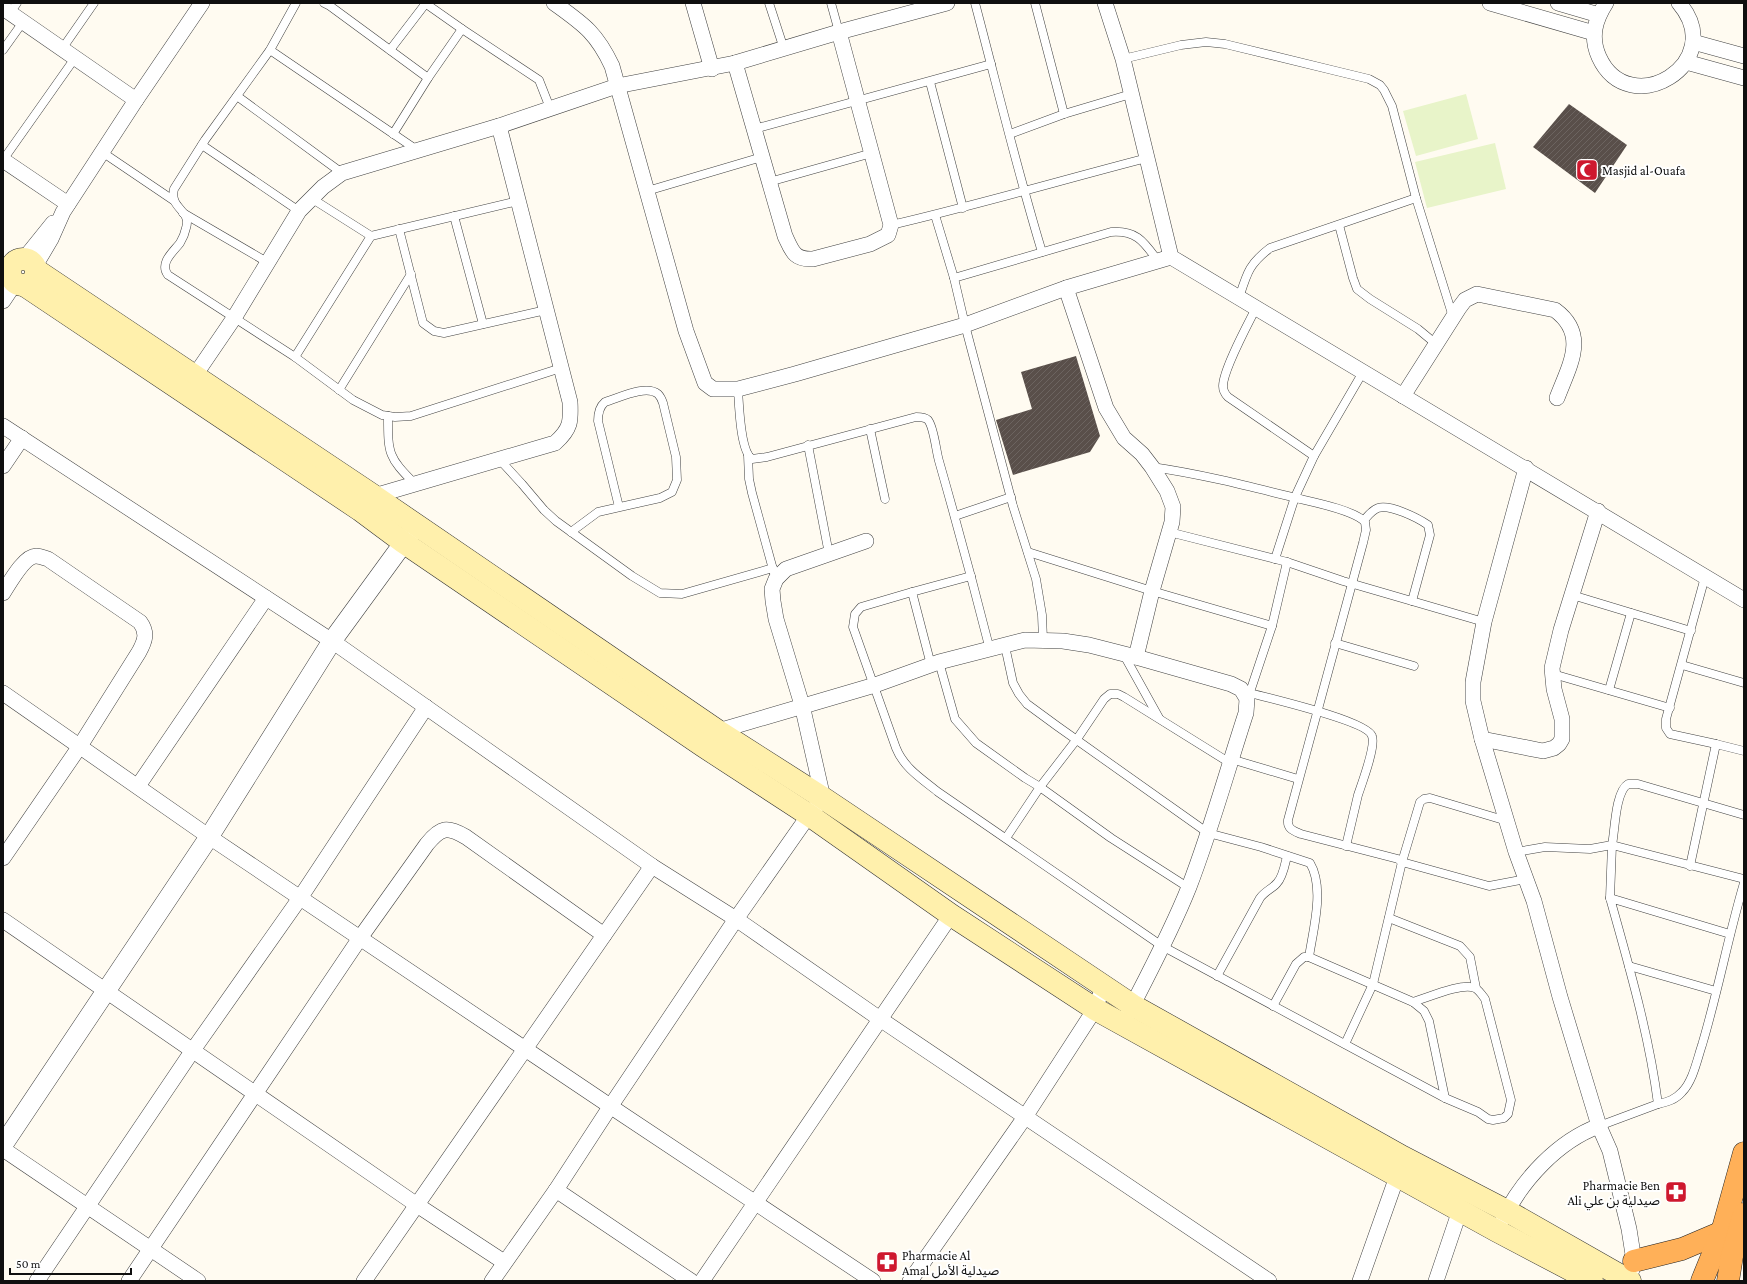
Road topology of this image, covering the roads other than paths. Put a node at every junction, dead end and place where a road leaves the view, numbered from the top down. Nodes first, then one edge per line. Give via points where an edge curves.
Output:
1 (94, 3) edge
2 (202, 3) edge
3 (296, 3) edge
4 (324, 3) edge
5 (425, 3) edge
6 (554, 3) edge
7 (769, 3) edge
8 (831, 3) edge
9 (947, 3) edge
10 (974, 3) edge
11 (1035, 3) edge
12 (1105, 3) edge
13 (1490, 3) edge
14 (1558, 3) edge
15 (1679, 3) edge
16 (691, 5) edge
17 (10, 8) edge
18 (1603, 9) edge
19 (22, 22) junction
20 (462, 29) junction
21 (839, 32) junction
22 (1594, 33) junction
23 (1693, 42) junction
24 (784, 49) junction
25 (3, 50) edge
26 (62, 50) junction
27 (270, 50) junction
28 (390, 50) junction
29 (1744, 56) edge
30 (75, 58) junction
31 (1123, 59) junction
32 (1686, 62) junction
33 (735, 63) junction
34 (991, 64) junction
35 (712, 68) junction
36 (428, 78) junction
37 (1744, 78) edge
38 (930, 82) junction
39 (617, 86) junction
40 (1131, 94) junction
41 (237, 96) junction
42 (136, 100) junction
43 (858, 101) junction
44 (550, 108) junction
45 (1064, 114) junction
46 (499, 126) junction
47 (754, 129) junction
48 (393, 134) junction
49 (1010, 134) junction
50 (202, 145) junction
51 (417, 150) junction
52 (102, 152) junction
53 (872, 153) junction
54 (762, 157) junction
55 (1147, 158) junction
56 (3, 160) edge
57 (342, 173) junction
58 (769, 182) junction
59 (1024, 190) junction
60 (647, 191) junction
61 (311, 198) junction
62 (1416, 198) junction
63 (173, 200) junction
64 (518, 201) junction
65 (66, 208) junction
66 (963, 208) junction
67 (299, 210) junction
68 (183, 213) junction
69 (935, 215) junction
70 (454, 216) junction
71 (891, 225) junction
72 (1339, 225) junction
73 (399, 229) junction
74 (371, 236) junction
75 (1042, 252) junction
76 (1165, 259) junction
77 (267, 262) junction
78 (19, 269) edge
79 (411, 274) junction
80 (954, 278) junction
81 (1066, 288) junction
82 (1239, 298) junction
83 (3, 301) edge
84 (1256, 308) junction
85 (546, 310) junction
86 (234, 318) junction
87 (1453, 318) junction
88 (483, 324) junction
89 (965, 325) junction
90 (1436, 344) junction
91 (295, 358) junction
92 (561, 368) junction
93 (1363, 372) junction
94 (190, 383) junction
95 (738, 389) junction
96 (339, 390) junction
97 (1403, 396) junction
98 (1558, 398) dead end
99 (388, 416) junction
100 (3, 426) edge
101 (870, 429) junction
102 (22, 438) junction
103 (808, 445) junction
104 (748, 455) junction
105 (1314, 456) junction
106 (499, 459) junction
107 (3, 466) edge
108 (1152, 467) junction
109 (1526, 468) junction
110 (415, 484) junction
111 (1011, 497) junction
112 (1295, 497) junction
113 (885, 499) dead end
114 (367, 503) junction
115 (618, 507) junction
116 (1598, 512) junction
117 (955, 516) junction
118 (1364, 520) junction
119 (417, 526) junction
120 (571, 532) junction
121 (1169, 532) junction
122 (866, 541) dead end
123 (403, 542) junction
124 (1028, 552) junction
125 (829, 554) junction
126 (1275, 559) junction
127 (1286, 562) junction
128 (774, 574) junction
129 (971, 576) junction
130 (1705, 577) junction
131 (1351, 584) junction
132 (1152, 591) junction
133 (912, 592) junction
134 (3, 593) edge
135 (1572, 595) junction
136 (266, 598) junction
137 (1744, 600) edge
138 (1412, 601) junction
139 (1631, 613) junction
140 (1484, 622) junction
141 (1272, 626) junction
142 (1691, 631) junction
143 (1042, 640) junction
144 (332, 641) junction
145 (1335, 643) junction
146 (997, 648) junction
147 (1130, 656) junction
148 (935, 663) junction
149 (1682, 665) junction
150 (1414, 666) dead end
151 (1553, 674) junction
152 (1744, 683) edge
153 (875, 685) junction
154 (1610, 690) junction
155 (3, 692) edge
156 (1248, 696) junction
157 (802, 705) junction
158 (426, 707) junction
159 (1670, 708) junction
160 (1317, 711) junction
161 (1160, 719) junction
162 (710, 738) junction
163 (1077, 739) junction
164 (1482, 739) junction
165 (1716, 744) junction
166 (80, 746) junction
167 (1744, 751) edge
168 (1231, 761) junction
169 (1298, 779) junction
170 (138, 786) junction
171 (1040, 786) junction
172 (823, 798) junction
173 (1704, 804) junction
174 (809, 815) junction
175 (1744, 815) edge
176 (1507, 821) junction
177 (1208, 833) junction
178 (209, 837) junction
179 (1006, 838) junction
180 (1612, 845) junction
181 (1346, 846) junction
182 (1516, 852) junction
183 (1287, 856) junction
184 (3, 858) edge
185 (1402, 862) junction
186 (652, 866) junction
187 (1690, 866) junction
188 (1526, 879) junction
189 (1744, 879) edge
190 (1744, 883) edge
191 (1189, 888) junction
192 (300, 898) junction
193 (1610, 898) junction
194 (951, 915) junction
195 (1389, 918) junction
196 (3, 920) edge
197 (736, 920) junction
198 (1730, 934) junction
199 (604, 935) junction
200 (360, 938) junction
201 (1162, 946) junction
202 (1310, 957) junction
203 (1630, 966) junction
204 (1216, 976) junction
205 (1373, 984) junction
206 (1103, 987) junction
207 (1476, 988) junction
208 (106, 991) junction
209 (1716, 991) junction
210 (1413, 1002) junction
211 (1132, 1005) junction
212 (1273, 1006) junction
213 (1095, 1009) junction
214 (880, 1019) junction
215 (1122, 1025) junction
216 (1345, 1044) junction
217 (193, 1050) junction
218 (524, 1050) junction
219 (256, 1094) junction
220 (1445, 1098) junction
221 (1658, 1104) junction
222 (610, 1107) junction
223 (1025, 1117) junction
224 (1599, 1126) junction
225 (3, 1145) edge
226 (3, 1149) edge
227 (1744, 1153) edge
228 (1401, 1166) junction
229 (556, 1190) junction
230 (754, 1202) junction
231 (417, 1205) junction
232 (86, 1206) junction
233 (1460, 1210) junction
234 (1507, 1211) junction
235 (1744, 1214) edge
236 (1497, 1231) junction
237 (1722, 1232) junction
238 (150, 1249) junction
239 (504, 1262) junction
240 (1631, 1274) edge
241 (37, 1281) edge
242 (129, 1281) edge
243 (198, 1281) edge
244 (364, 1281) edge
245 (492, 1281) edge
246 (691, 1281) edge
247 (702, 1281) edge
248 (873, 1281) edge
249 (910, 1281) edge
250 (1269, 1281) edge
251 (1360, 1281) edge
252 (1436, 1281) edge
253 (1592, 1281) edge
254 (1702, 1281) edge
255 (1728, 1281) edge

1 - 26 lane
2 - 42 street
3 - 27 lane
4 - 28 lane
5 - 20 lane
5 - 28 lane
6 - 39 street via 597,38 612,66
7 - 24 lane
8 - 21 lane
9 - 21 street
10 - 34 lane
11 - 45 lane
12 - 31 street
13 - 22 street
14 - 18 street
15 - 23 street via 1692,26
16 - 35 street
17 - 19 street
18 - 22 street
19 - 25 lane
19 - 26 street
20 - 36 lane
20 - 44 lane via 539,80
21 - 24 street
21 - 43 street
22 - 32 street via 1595,49 1602,65 1628,84 1645,86 1661,83 1675,75
23 - 29 street
23 - 32 street
24 - 33 street
26 - 30 street
27 - 41 lane
27 - 48 lane
28 - 36 lane
30 - 42 street
30 - 56 lane
31 - 40 street
31 - 62 lane via 1181,45 1206,42 1225,44 1372,81 1384,90 1392,106
32 - 37 street
33 - 35 street
33 - 47 street
34 - 38 lane
34 - 49 lane
35 - 39 street
36 - 48 lane
38 - 43 lane
38 - 66 lane
39 - 44 street
39 - 60 street
40 - 45 lane
40 - 55 street
41 - 50 lane
41 - 57 lane
42 - 52 street
43 - 47 lane
43 - 53 street
44 - 46 street
45 - 49 lane
46 - 51 street
46 - 64 street
47 - 54 street
48 - 51 lane
49 - 59 lane
50 - 63 lane via 174,188
50 - 67 lane
51 - 57 street
52 - 63 lane
52 - 65 street
53 - 58 lane
53 - 71 street
54 - 58 street
54 - 60 lane
55 - 59 lane
55 - 76 street
56 - 65 street
57 - 61 street
58 - 71 street via 785,236 794,254 799,258 813,259 870,244 888,235
59 - 66 lane
59 - 75 lane
60 - 95 street via 686,331 705,383 713,389
61 - 67 street
61 - 74 lane
62 - 72 lane
62 - 87 lane
63 - 68 lane
64 - 70 lane
64 - 85 street
65 - 78 street via 51,239
66 - 69 lane
67 - 77 street
68 - 77 lane
68 - 86 lane via 187,224 181,241 166,262 165,272
69 - 71 lane
69 - 80 lane
70 - 73 lane
70 - 88 lane
72 - 82 lane via 1270,248 1256,258 1248,270
72 - 90 lane via 1358,289
73 - 74 lane
73 - 79 lane
74 - 91 lane
75 - 76 lane via 1111,232 1121,232 1137,237
75 - 80 lane
76 - 81 street
76 - 82 street
77 - 86 street
78 - 83 street
78 - 94 main road
79 - 88 lane via 423,323 429,328 444,333
79 - 96 lane
80 - 89 lane
81 - 89 street
81 - 108 street via 1106,408 1124,438
82 - 84 street
84 - 93 street
84 - 105 lane via 1229,367 1224,380 1224,390 1228,397
85 - 88 lane
85 - 92 street
86 - 91 lane
86 - 94 street
87 - 90 street
87 - 98 street via 1465,300 1477,294 1549,308 1563,316 1572,327 1575,350
89 - 95 street via 781,379
89 - 111 lane
90 - 97 street
91 - 96 lane
92 - 99 lane via 412,416
92 - 106 street via 570,402 571,423 568,429 555,442
93 - 97 street
93 - 105 lane
94 - 114 main road
95 - 104 lane via 741,424
96 - 99 lane via 371,410
97 - 109 street
99 - 110 lane via 390,454 394,462
100 - 102 street
101 - 103 lane
101 - 113 lane
101 - 117 lane via 916,417 928,420
102 - 107 street
102 - 136 street
103 - 104 lane via 767,457 752,459
103 - 125 lane
104 - 128 lane via 752,493
105 - 112 lane
106 - 110 street
106 - 120 lane via 544,510
108 - 112 lane via 1194,473
108 - 121 street via 1172,499 1173,514
109 - 116 street
109 - 140 street
110 - 114 street
111 - 117 lane
111 - 124 lane
112 - 118 lane via 1353,514
112 - 126 lane
114 - 119 main road
114 - 123 main road
115 - 115 lane via 660,498 672,492 677,480 676,457 663,402 659,395 651,390 643,390 605,402 598,414
115 - 120 lane via 598,512
116 - 130 street
116 - 135 street
117 - 129 lane
118 - 131 lane via 1366,530
118 - 138 lane via 1374,510 1386,507 1394,508 1428,525 1430,535
119 - 123 street
119 - 162 main road
120 - 128 lane via 648,587 664,594 682,594
121 - 126 lane
121 - 132 street
122 - 125 street
123 - 144 street
123 - 162 main road
124 - 132 lane
124 - 143 lane via 1040,600
125 - 128 street
126 - 127 lane
127 - 131 lane
127 - 141 lane
128 - 157 street via 772,589 776,620
129 - 133 lane
129 - 146 lane
130 - 137 street
130 - 142 lane
131 - 138 lane
131 - 145 lane
132 - 141 lane
132 - 147 street
133 - 148 lane
133 - 153 lane via 865,605 855,614 854,627
134 - 166 street via 27,560 35,556 48,559 145,628 145,641 139,652
135 - 139 lane
135 - 151 street via 1561,630 1552,668
136 - 144 street
136 - 170 street
138 - 140 lane
139 - 142 lane
139 - 154 lane
140 - 164 street via 1473,682 1473,701
141 - 156 lane
142 - 149 lane
143 - 146 street via 1025,640
143 - 147 street via 1089,645
144 - 158 street
144 - 178 street
145 - 150 lane
145 - 160 lane
146 - 148 street
146 - 163 lane via 1013,683 1027,704
147 - 156 street via 1231,684
147 - 161 lane
148 - 153 street
148 - 171 lane via 955,719 962,729 976,743
149 - 152 lane
149 - 159 lane
151 - 154 lane
151 - 164 street via 1563,730 1559,744 1543,751
153 - 157 street
153 - 179 lane via 899,757 906,766 938,792
154 - 159 lane
155 - 166 street
156 - 160 lane
156 - 168 street via 1246,713
157 - 162 street
157 - 172 street
158 - 186 street
158 - 192 street
159 - 165 lane via 1666,723 1670,734
160 - 169 lane
160 - 181 lane via 1363,727 1373,737
161 - 163 lane via 1118,694 1110,694
161 - 168 lane
162 - 172 main road
162 - 174 main road
163 - 171 lane
163 - 177 lane
164 - 176 street
165 - 167 lane
165 - 173 lane
166 - 170 street
166 - 184 street
168 - 169 lane
168 - 177 street
169 - 181 lane via 1288,820 1289,827 1301,834
170 - 178 street
171 - 179 lane
171 - 191 lane via 1111,838
172 - 174 street
172 - 206 main road
173 - 175 lane
173 - 180 lane via 1638,784 1628,784 1622,790 1619,800
173 - 187 lane
174 - 194 main road
174 - 197 street
176 - 182 street
176 - 185 lane via 1424,798 1418,807
177 - 183 lane
177 - 191 street
178 - 192 street
178 - 208 street
179 - 201 lane
180 - 182 lane via 1590,848 1545,847
180 - 187 lane
180 - 193 lane
181 - 185 lane
182 - 188 street
183 - 202 lane via 1310,864 1314,870 1317,907
183 - 204 lane via 1281,877 1260,898
185 - 188 lane via 1489,886
185 - 195 lane
186 - 197 street
186 - 199 street
187 - 189 lane
188 - 224 street
190 - 198 lane
191 - 201 street
192 - 200 street
192 - 217 street
193 - 198 lane
193 - 203 lane
194 - 213 main road
194 - 214 street
195 - 205 lane
195 - 207 lane via 1460,946 1470,957
196 - 208 street
197 - 214 street
197 - 222 street
198 - 209 lane
199 - 200 street via 471,840 444,829 434,834
199 - 218 street
200 - 218 street
200 - 219 street
201 - 204 lane
201 - 211 street
202 - 205 lane
202 - 212 lane via 1304,957 1296,964
203 - 209 lane
203 - 221 lane via 1653,1063
204 - 212 lane
205 - 210 lane
205 - 216 lane
206 - 211 main road
206 - 213 street
207 - 210 lane via 1465,986
207 - 220 lane via 1485,999 1509,1092 1508,1114 1504,1118 1493,1120
208 - 217 street
208 - 225 street
209 - 221 lane via 1690,1079 1683,1092 1675,1099
210 - 220 lane via 1424,1011 1429,1021
211 - 215 street
211 - 228 main road
212 - 216 lane
213 - 215 main road
213 - 223 street
214 - 223 street
214 - 230 street
215 - 228 main road
216 - 220 lane
217 - 219 street
217 - 232 street
218 - 222 street
218 - 231 street
219 - 231 street
219 - 238 street
221 - 224 lane
222 - 229 street
222 - 230 street
223 - 249 street
223 - 250 street
224 - 234 street via 1570,1141 1548,1160 1528,1180
224 - 240 street via 1610,1151 1629,1229
226 - 232 street
227 - 237 highway
228 - 233 main road
228 - 234 main road
228 - 251 street
229 - 239 street
229 - 246 street
230 - 247 street
230 - 248 street
231 - 239 street
231 - 244 street
232 - 238 street
232 - 241 street
233 - 236 main road
233 - 252 street
234 - 236 street
234 - 240 main road
235 - 255 highway
236 - 253 main road
237 - 240 highway
237 - 254 highway
238 - 242 street
238 - 243 street
239 - 245 street

